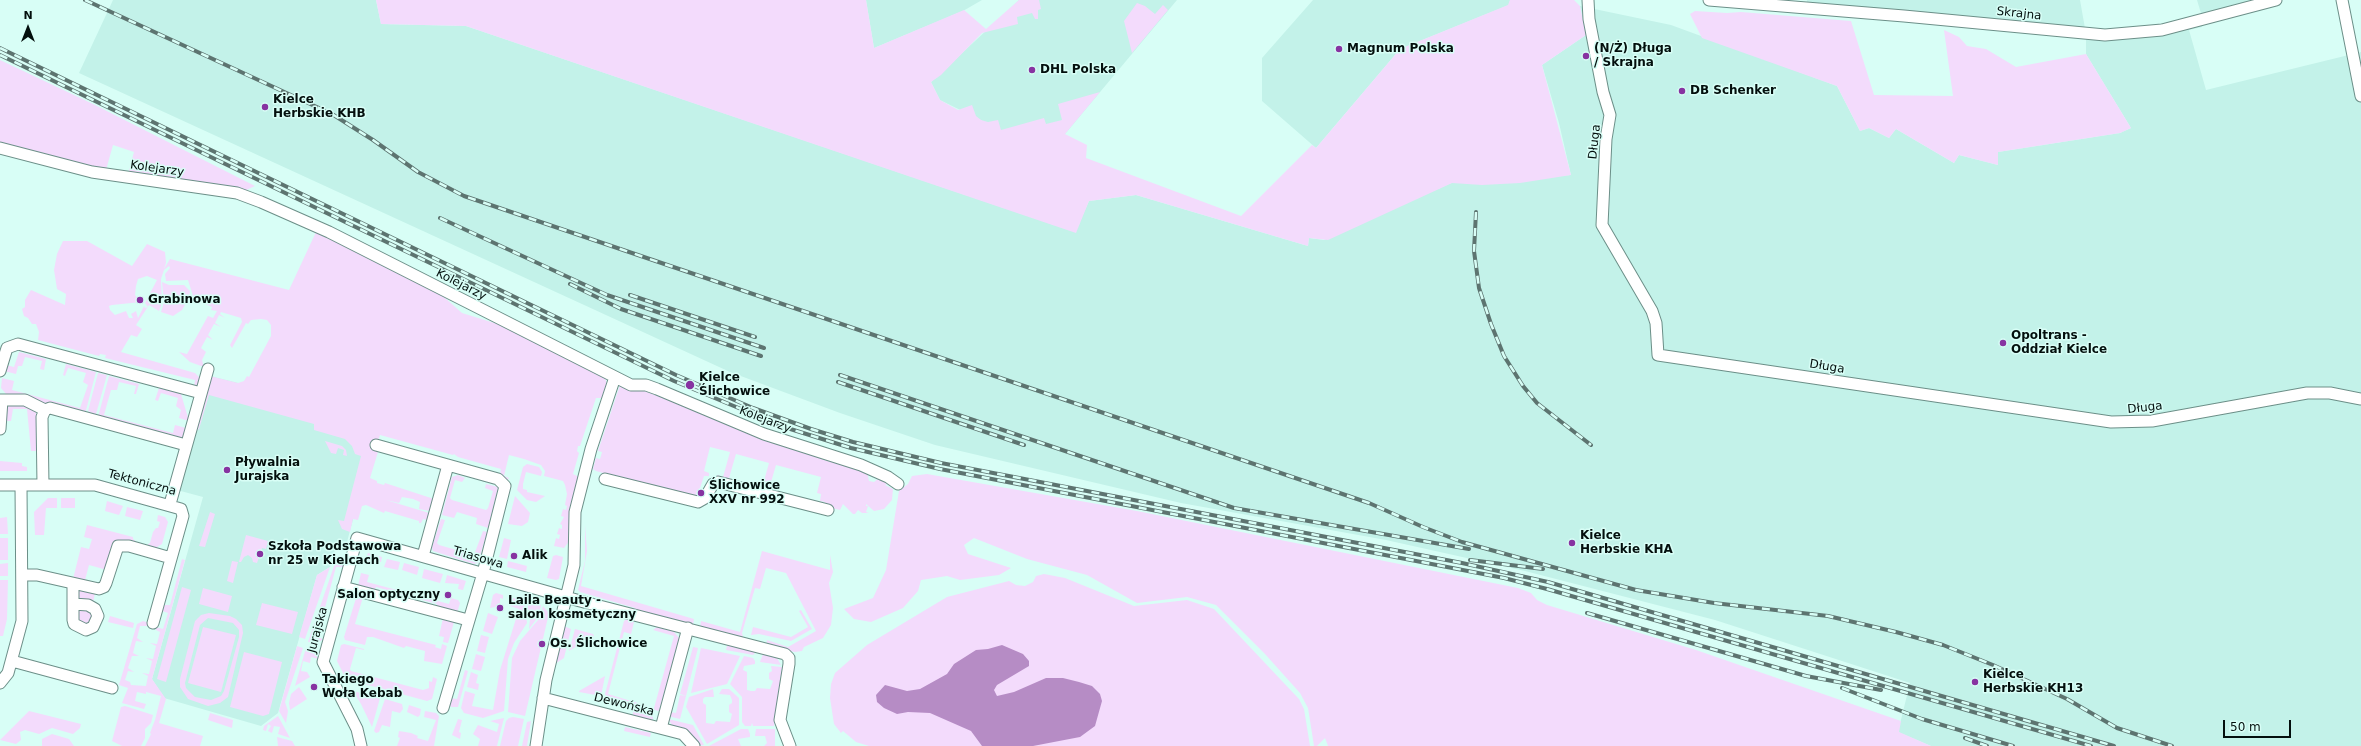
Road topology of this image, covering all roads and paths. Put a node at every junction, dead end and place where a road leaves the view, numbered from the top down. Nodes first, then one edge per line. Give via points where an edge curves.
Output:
1 (1588, 0) edge
2 (1709, 0) edge
3 (2276, 0) edge
4 (2342, 0) edge
5 (2361, 96) edge
6 (0, 148) edge
7 (208, 369) dead end
8 (0, 372) edge
9 (615, 377) junction
10 (201, 393) junction
11 (2, 398) edge
12 (2361, 400) edge
13 (45, 410) junction
14 (0, 429) edge
15 (186, 445) junction
16 (376, 445) dead end
17 (448, 465) junction
18 (605, 478) dead end
19 (898, 484) dead end
20 (0, 485) edge
21 (21, 485) junction
22 (43, 485) junction
23 (170, 504) junction
24 (828, 510) dead end
25 (357, 538) joint
26 (423, 556) junction
27 (171, 558) junction
28 (483, 573) junction
29 (22, 575) junction
30 (73, 584) junction
31 (343, 587) junction
32 (566, 596) junction
33 (73, 604) dead end
34 (468, 620) junction
35 (153, 623) dead end
36 (688, 628) junction
37 (12, 661) junction
38 (2, 678) edge
39 (112, 688) dead end
40 (543, 698) junction
41 (443, 708) dead end
42 (661, 728) junction
43 (361, 746) edge
44 (536, 746) edge
45 (694, 746) edge
46 (790, 746) edge

1 - 12 street, Długa via 1588,19 1610,115 1606,139 1602,226 1652,311 1656,323 1658,355 2117,422 2152,421 2307,393 2330,393
2 - 3 street, Skrajna via 2105,35 2162,30
4 - 5 street
6 - 9 street, Kolejarzy via 92,172 237,194 261,202 329,232
7 - 10 street
8 - 10 street via 7,348 18,344
9 - 19 street, Kolejarzy via 631,385 646,385 657,389 785,442 860,465
9 - 32 street via 591,449 575,512 575,557
10 - 15 street
11 - 13 street via 29,401
11 - 14 street
13 - 15 street via 55,409
13 - 22 street via 42,417
15 - 23 street
16 - 17 street
17 - 26 street
17 - 28 street via 498,479 505,486
18 - 24 street via 698,502 704,498 713,484 718,482
20 - 21 street, Tektoniczna
21 - 22 street, Tektoniczna
21 - 29 street
22 - 23 street, Tektoniczna via 95,485
23 - 27 street, Tektoniczna via 183,512
25 - 26 street, Triasowa
25 - 31 street, Jurajska
26 - 28 street, Triasowa
27 - 30 street via 129,546 118,546 104,587 93,589
27 - 35 street, Tektoniczna
28 - 32 street, Triasowa
28 - 34 street
29 - 30 street via 37,575
29 - 37 street via 22,621
30 - 33 street
31 - 34 street
31 - 43 street, Jurajska via 323,662 357,729
32 - 36 street, Triasowa
32 - 40 street
34 - 41 street
36 - 42 street
36 - 46 street, Triasowa via 779,652 789,658 780,720
37 - 38 street
37 - 39 street
40 - 42 street, Dewońska
40 - 44 street
42 - 45 street, Dewońska via 686,735

